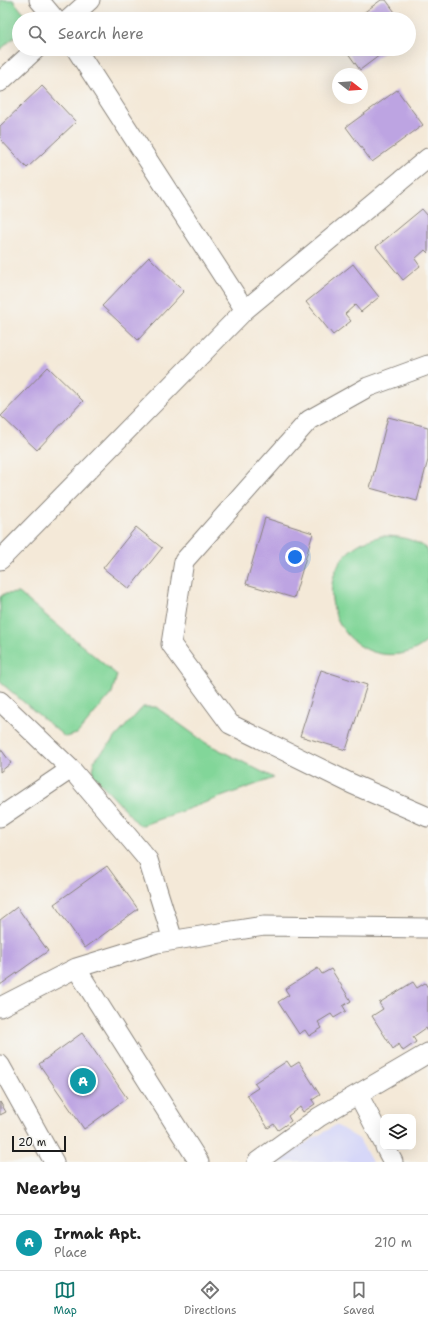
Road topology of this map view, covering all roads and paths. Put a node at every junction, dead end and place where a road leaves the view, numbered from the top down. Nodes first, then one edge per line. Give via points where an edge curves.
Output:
1 (40, 0) edge
2 (90, 0) edge
3 (49, 12) edge
4 (77, 12) edge
5 (28, 56) edge
6 (81, 56) edge
7 (0, 82) edge
8 (428, 158) edge
9 (245, 310) junction
10 (428, 365) edge
11 (0, 560) edge
12 (0, 701) edge
13 (72, 769) junction
14 (0, 817) edge
15 (428, 817) edge
16 (428, 928) edge
17 (173, 940) junction
18 (76, 968) junction
19 (0, 1007) edge
20 (428, 1053) edge
21 (0, 1065) edge
22 (358, 1094) junction
23 (380, 1136) edge
24 (387, 1150) edge
25 (54, 1162) edge
26 (199, 1162) edge
27 (257, 1162) edge
28 (393, 1162) edge

1 - 3 street
2 - 4 street
5 - 7 street
6 - 9 street
8 - 9 street
9 - 11 street
10 - 15 street via 368,387 309,420 184,561 171,644 230,724 352,784
12 - 13 street
13 - 14 street
13 - 17 street via 148,860
16 - 17 street via 264,926
17 - 18 street
18 - 19 street
18 - 26 street
20 - 22 street
21 - 25 street
22 - 23 street
22 - 27 street via 319,1117
24 - 28 street

